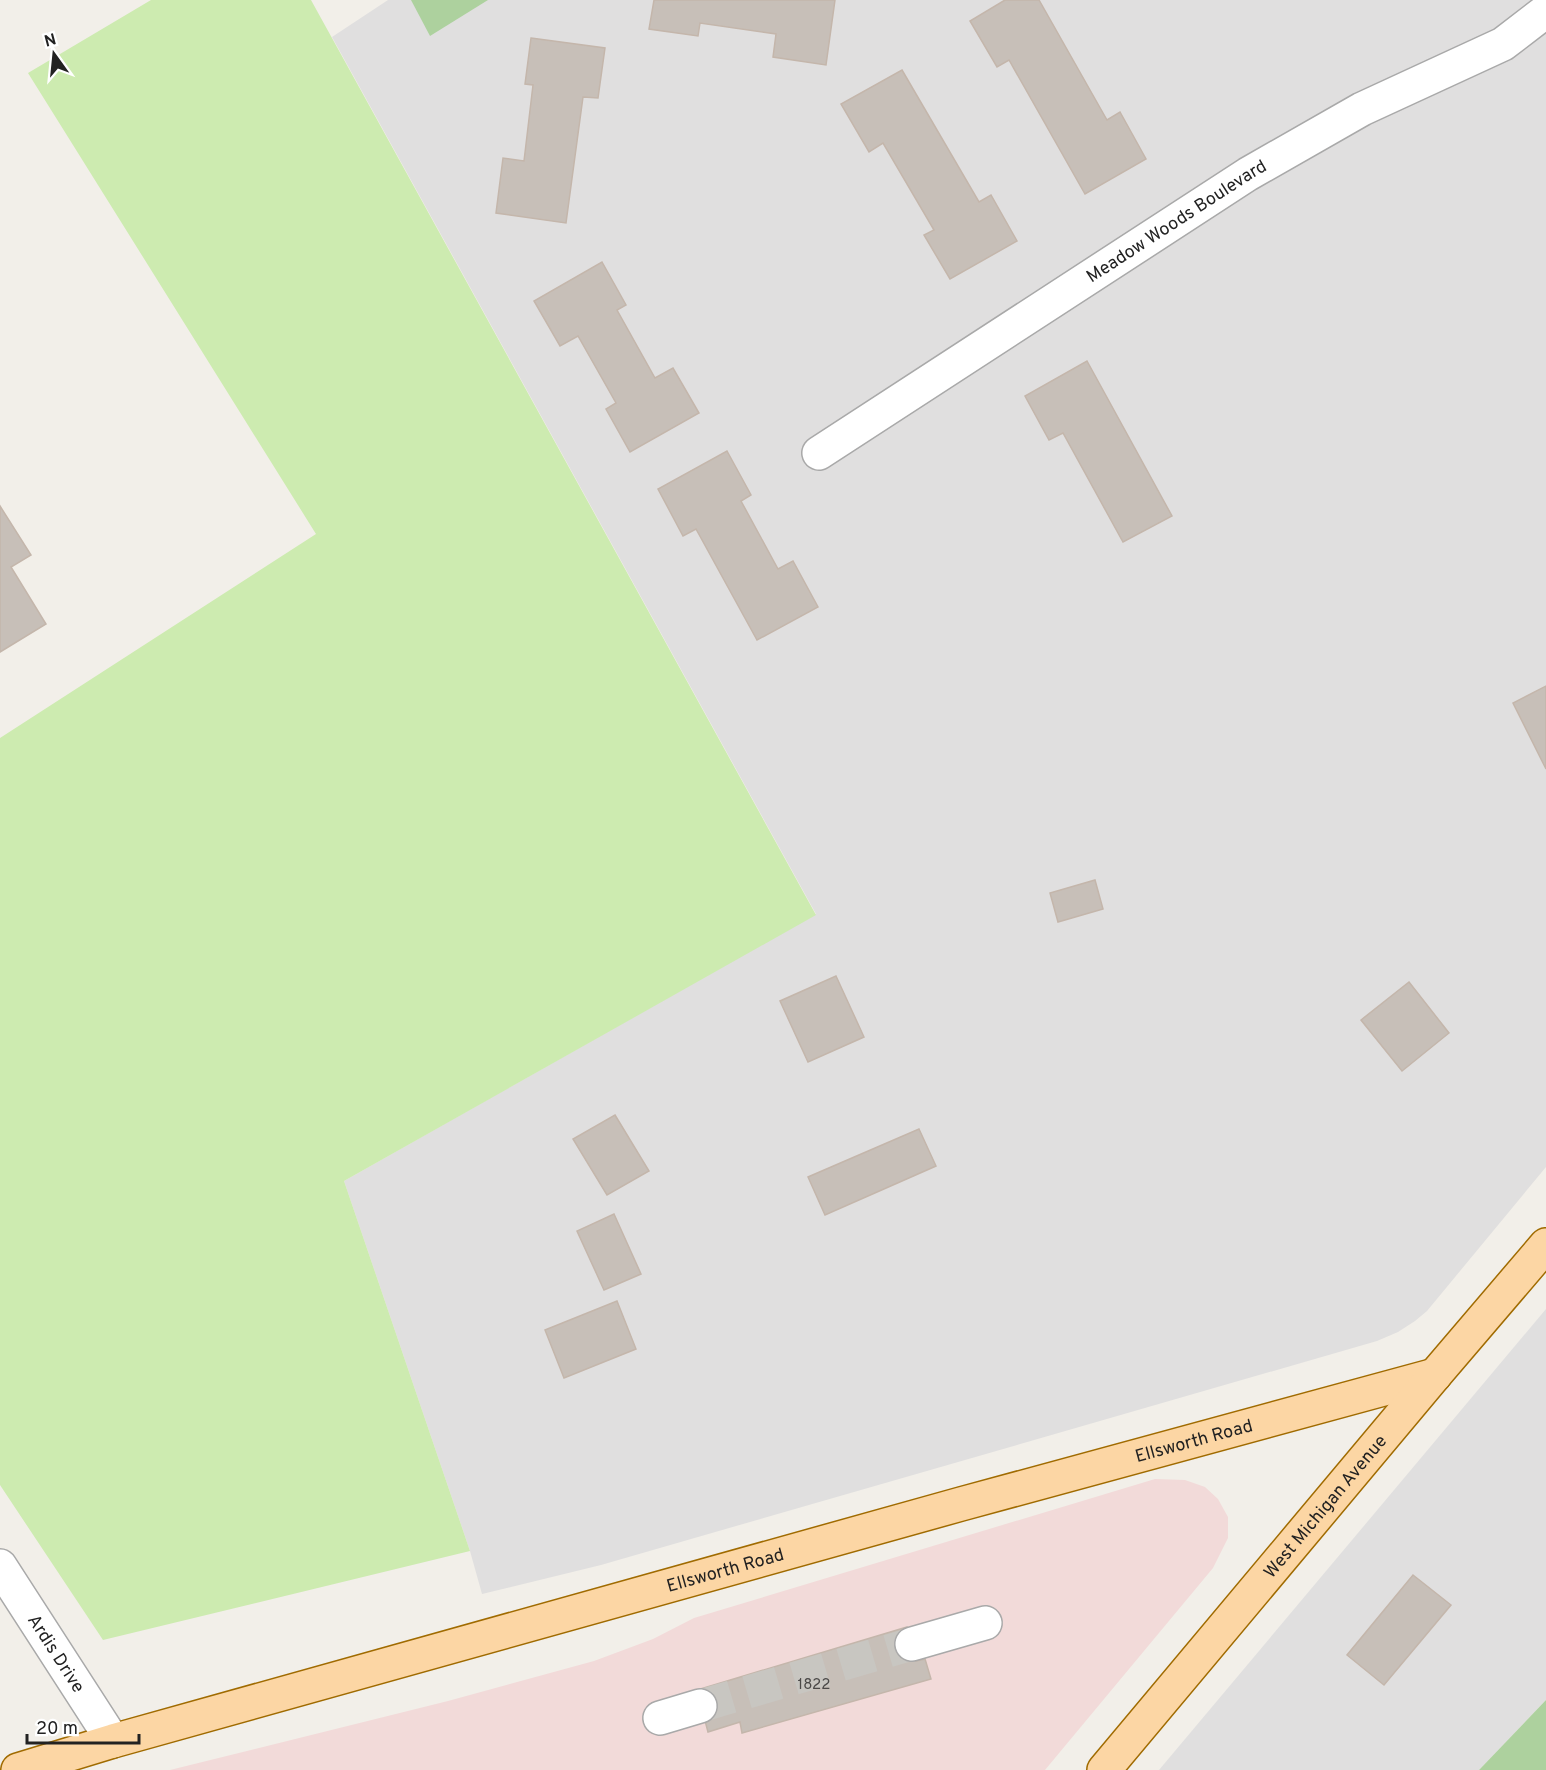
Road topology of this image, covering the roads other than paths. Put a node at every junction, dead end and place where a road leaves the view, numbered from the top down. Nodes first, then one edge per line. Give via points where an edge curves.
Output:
1 (1546, 11) edge
2 (819, 453) dead end
3 (1546, 1245) edge
4 (1435, 1375) junction
5 (0, 1566) edge
6 (985, 1623) dead end
7 (912, 1644) tunnel mouth
8 (700, 1706) tunnel mouth
9 (660, 1718) dead end
10 (113, 1741) junction
11 (18, 1770) edge
12 (1104, 1770) edge

1 - 2 street, Meadow Woods Boulevard via 1503,44 1362,109 1248,174
3 - 4 main road, West Michigan Avenue
4 - 10 main road, Ellsworth Road
4 - 12 main road, West Michigan Avenue
5 - 10 street, Ardis Drive
6 - 7 street
8 - 9 street
10 - 11 main road, Ellsworth Road

